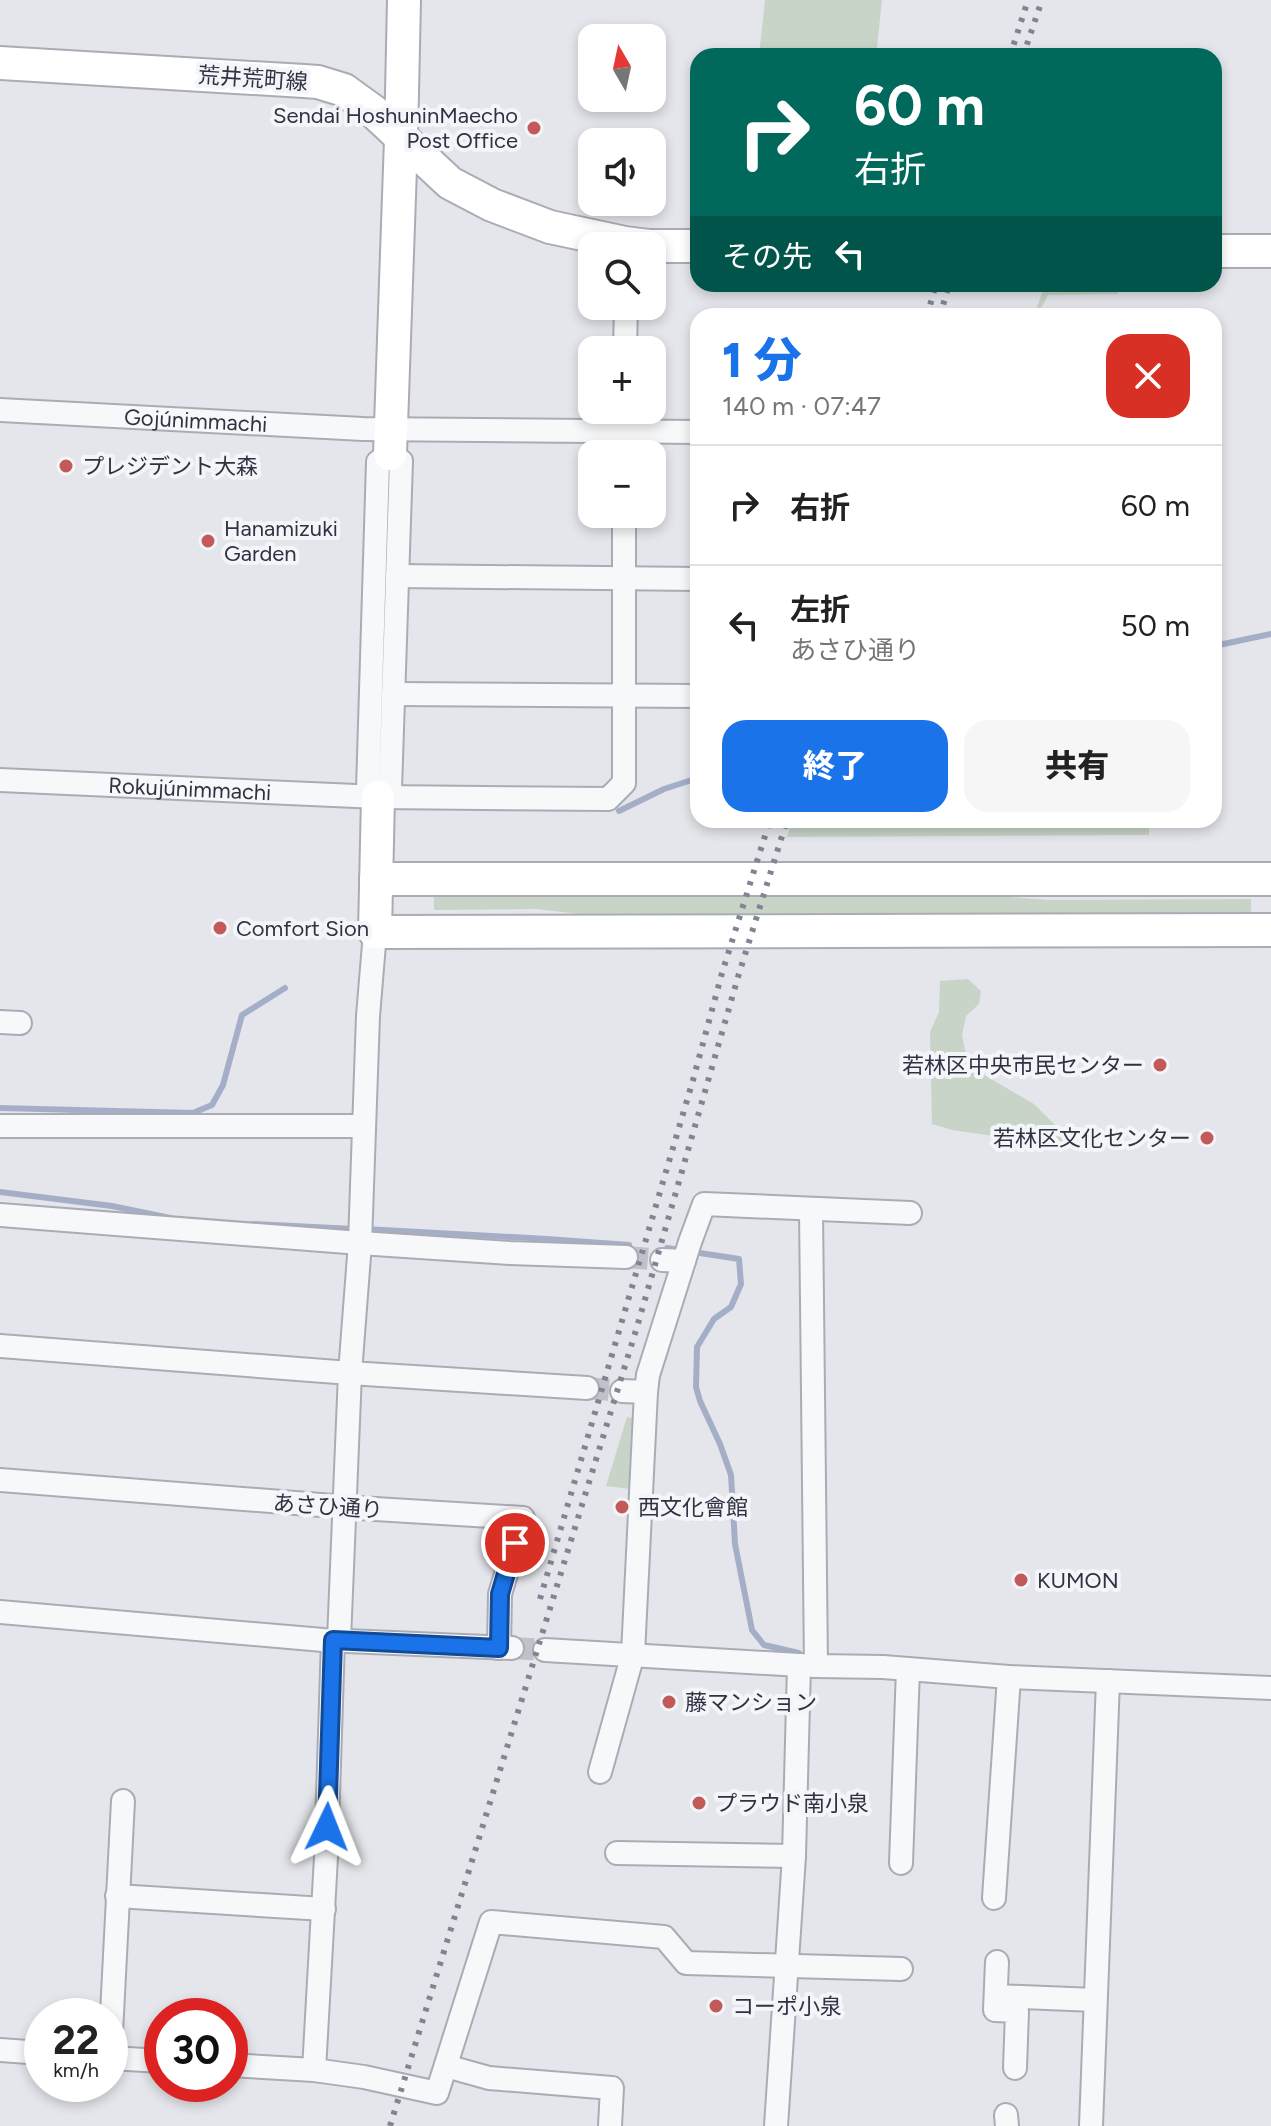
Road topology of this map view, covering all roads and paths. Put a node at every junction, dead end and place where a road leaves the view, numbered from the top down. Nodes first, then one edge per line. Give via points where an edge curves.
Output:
1 (404, 0) edge
2 (0, 63) edge
3 (401, 139) junction
4 (578, 233) edge
5 (666, 246) edge
6 (690, 246) edge
7 (1222, 251) edge
8 (1271, 251) edge
9 (0, 410) edge
10 (625, 432) edge
11 (690, 432) edge
12 (390, 442) junction
13 (624, 528) edge
14 (397, 576) junction
15 (624, 579) junction
16 (690, 579) edge
17 (393, 694) junction
18 (624, 695) junction
19 (690, 696) edge
20 (0, 780) edge
21 (378, 797) junction
22 (376, 879) junction
23 (1271, 879) edge
24 (1271, 930) edge
25 (375, 932) junction
26 (0, 1126) edge
27 (363, 1126) junction
28 (811, 1210) junction
29 (910, 1213) dead end
30 (0, 1215) edge
31 (360, 1234) junction
32 (626, 1257) tunnel mouth
33 (0, 1346) edge
34 (350, 1373) junction
35 (587, 1388) tunnel mouth
36 (622, 1391) tunnel mouth
37 (646, 1392) junction
38 (0, 1480) edge
39 (344, 1507) junction
40 (0, 1612) edge
41 (336, 1640) junction
42 (545, 1650) tunnel mouth
43 (633, 1654) junction
44 (808, 1665) junction
45 (908, 1669) junction
46 (1009, 1677) junction
47 (1108, 1681) junction
48 (1271, 1688) edge
49 (600, 1772) dead end
50 (123, 1801) dead end
51 (617, 1853) dead end
52 (794, 1856) junction
53 (901, 1863) dead end
54 (117, 1896) junction
55 (994, 1898) dead end
56 (324, 1909) junction
57 (997, 1962) dead end
58 (788, 1965) junction
59 (901, 1969) dead end
60 (996, 1996) junction
61 (113, 1998) edge
62 (1095, 2000) junction
63 (0, 2050) edge
64 (24, 2052) edge
65 (248, 2066) edge
66 (446, 2066) junction
67 (1015, 2068) dead end
68 (314, 2070) junction
69 (610, 2126) edge
70 (776, 2126) edge
71 (1091, 2126) edge

1 - 3 street
2 - 3 street, 荒井荒町線 via 318,82 344,90
3 - 4 street, 荒井荒町線 via 450,183 492,205
3 - 12 street
5 - 6 street, 荒井荒町線
7 - 8 street
9 - 12 street, Gojúnimmachi
10 - 11 street, Gojúnimmachi
10 - 12 street, Gojúnimmachi
12 - 14 street via 401,461
12 - 21 street via 378,462 368,789
13 - 15 street, Rokujúnimmachi
14 - 15 street
14 - 17 street
15 - 16 street
15 - 18 street, Rokujúnimmachi
17 - 18 street
17 - 21 street via 390,789
18 - 19 street
18 - 21 street, Rokujúnimmachi via 624,783 608,799
20 - 21 street, Rokujúnimmachi
21 - 22 street
22 - 23 street
22 - 25 street
24 - 25 street
25 - 27 street
26 - 27 street
27 - 31 street
28 - 29 street
28 - 37 street via 704,1204 680,1255
28 - 44 street
30 - 31 street
31 - 32 street via 510,1253
31 - 34 street
33 - 34 street
34 - 35 street
34 - 39 street
36 - 37 street
37 - 43 street
38 - 39 street, あさひ通り
39 - 41 street
39 - 41 street, あさひ通り via 523,1518 500,1594 505,1648
40 - 41 street
41 - 56 street
42 - 43 street
43 - 44 street
43 - 49 street
44 - 45 street
44 - 52 street
45 - 46 street
45 - 53 street
46 - 47 street
46 - 55 street
47 - 48 street
47 - 62 street
50 - 54 street
51 - 52 street
52 - 58 street
54 - 56 street
54 - 61 street
56 - 68 street
57 - 60 street
58 - 59 street
58 - 66 street via 686,1963 664,1937 491,1922
58 - 70 street
60 - 62 street
60 - 67 street via 995,2010 1017,2011
62 - 71 street
63 - 64 street
65 - 68 street
66 - 68 street via 437,2093
66 - 69 street via 489,2078 612,2088

